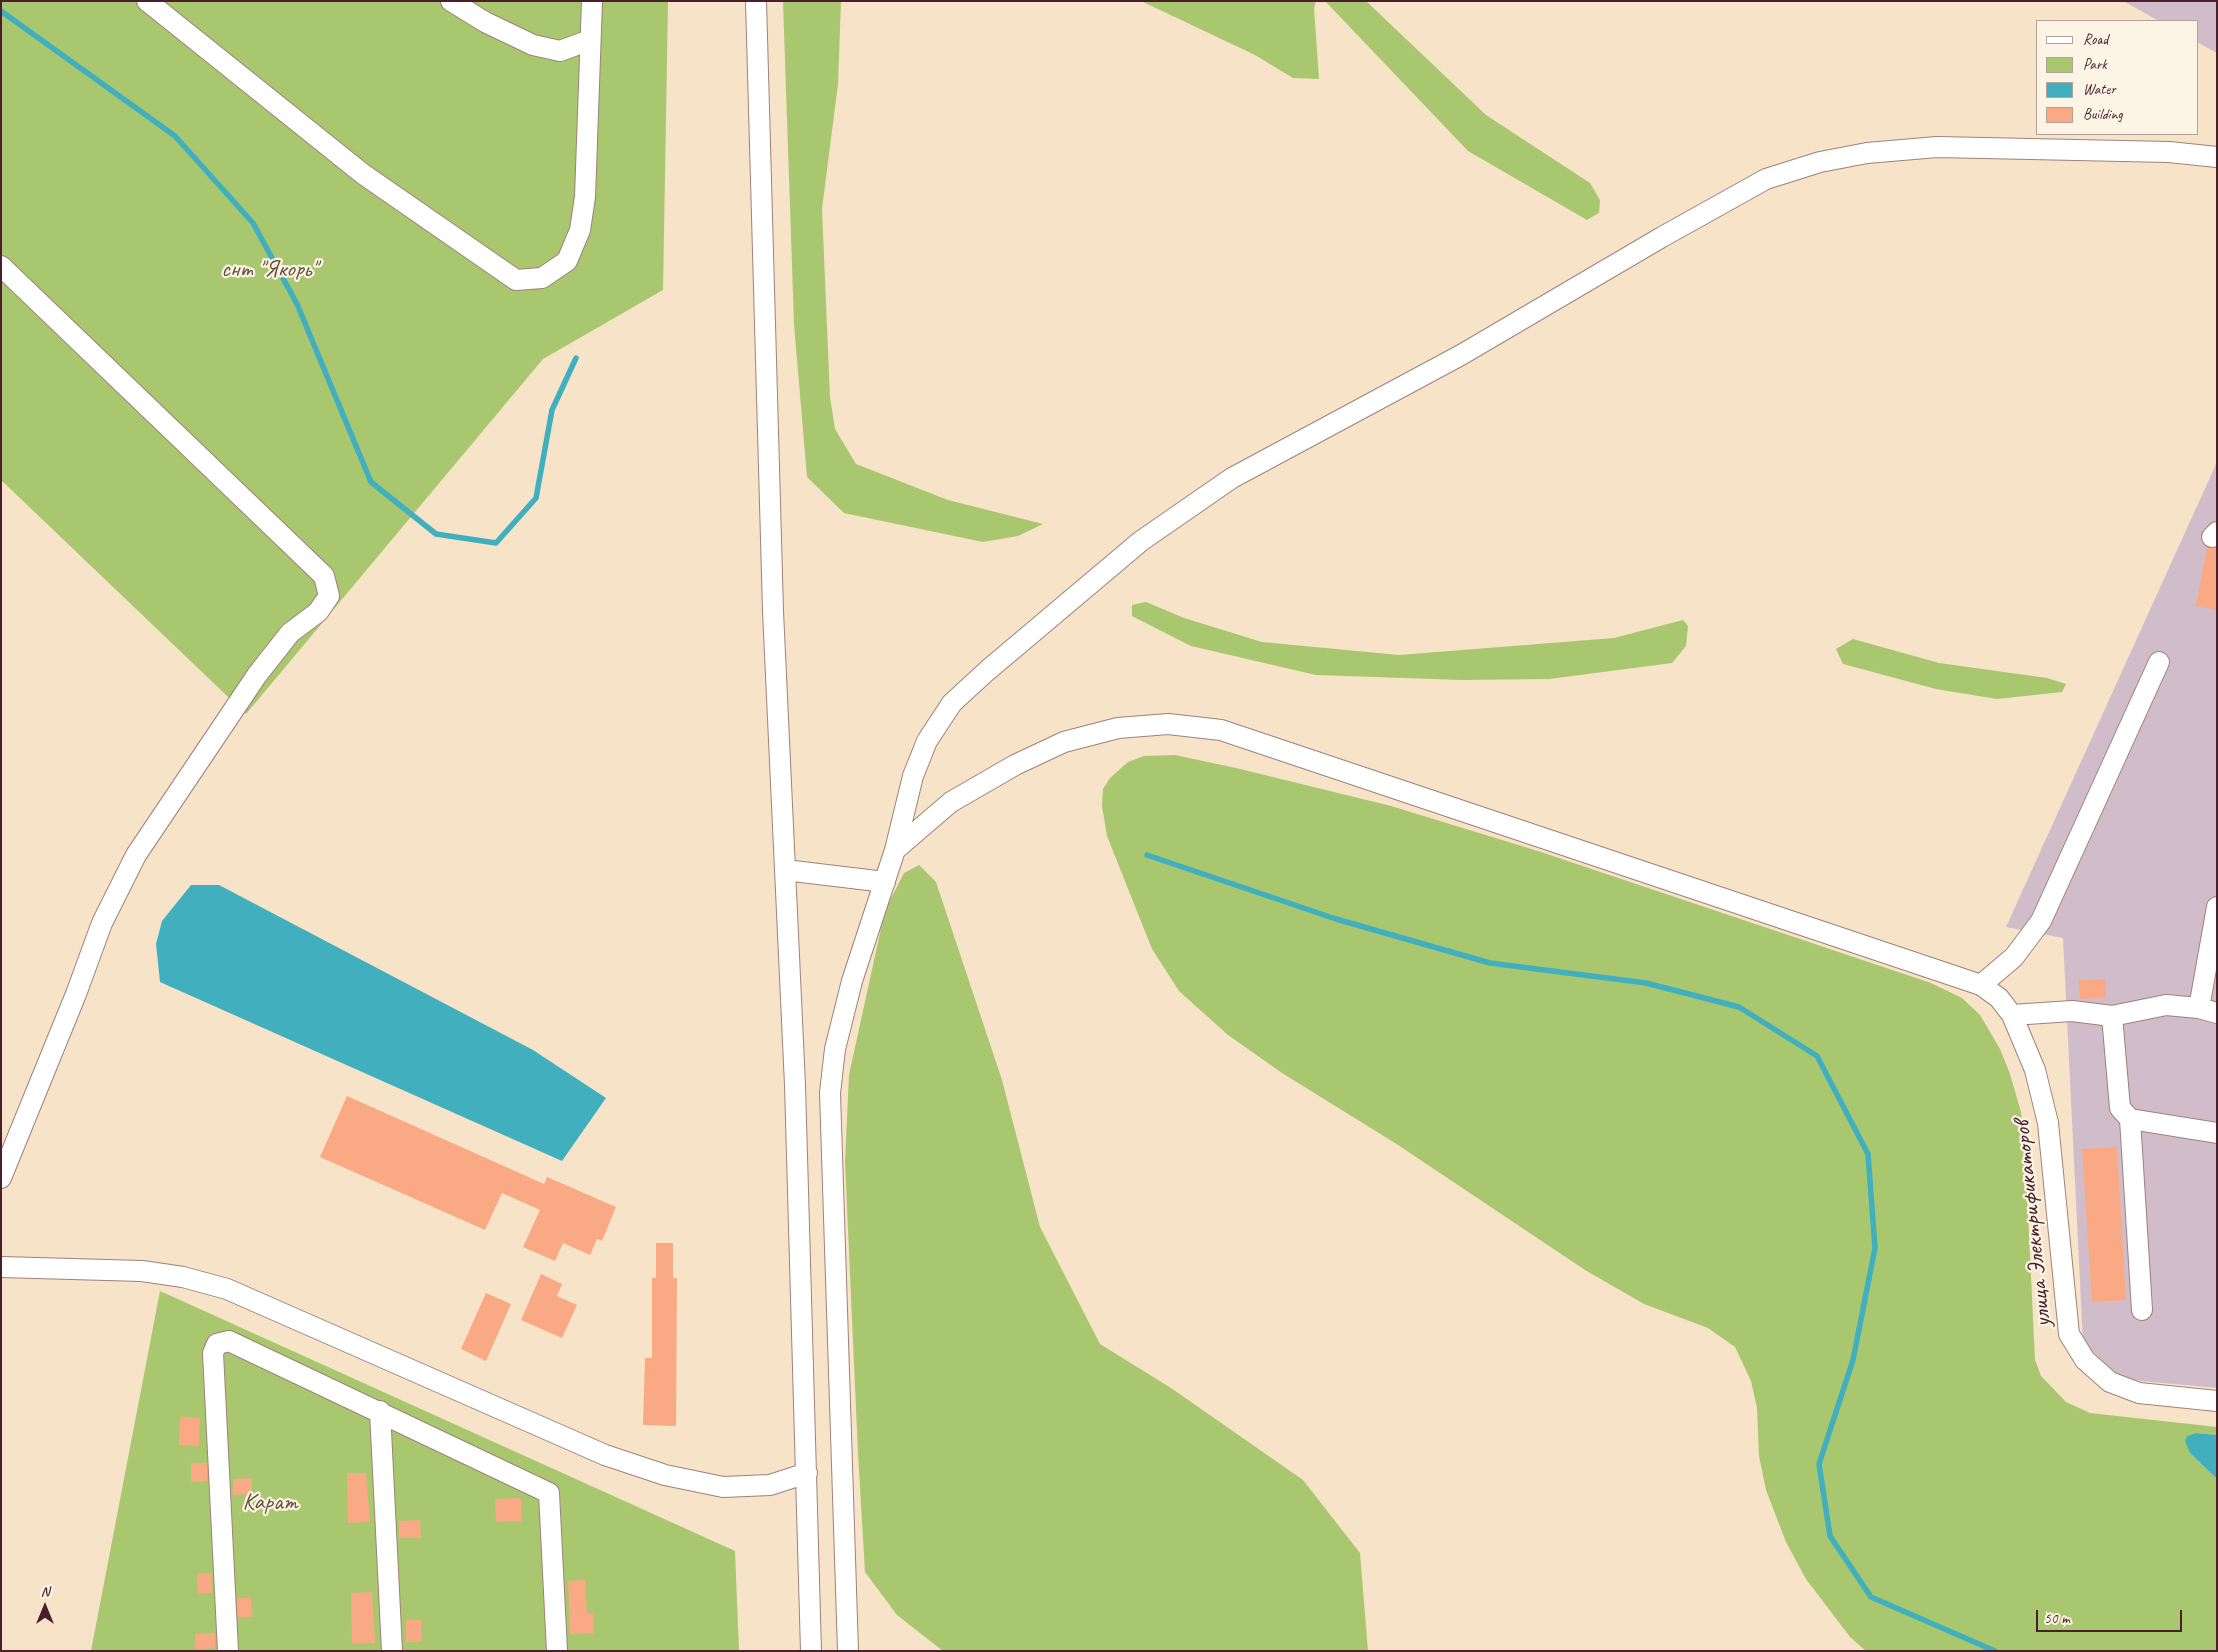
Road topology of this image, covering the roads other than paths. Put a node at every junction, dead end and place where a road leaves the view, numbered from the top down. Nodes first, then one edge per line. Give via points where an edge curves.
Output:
1 (147, 1) edge
2 (451, 1) edge
3 (592, 1) edge
4 (756, 1) edge
5 (590, 40) junction
6 (2217, 157) edge
7 (1, 266) edge
8 (2217, 532) edge
9 (2217, 538) edge
10 (2159, 662) dead end
11 (895, 850) junction
12 (785, 870) junction
13 (885, 882) junction
14 (2217, 907) edge
15 (1981, 985) junction
16 (2208, 1010) edge
17 (2012, 1015) junction
18 (2112, 1016) junction
19 (2130, 1119) junction
20 (2217, 1133) edge
21 (1, 1178) edge
22 (1, 1267) edge
23 (2142, 1310) dead end
24 (2217, 1401) edge
25 (380, 1411) junction
26 (807, 1473) junction
27 (228, 1651) edge
28 (392, 1651) edge
29 (557, 1651) edge
30 (811, 1651) edge
31 (848, 1651) edge

1 - 5 street via 362,174 516,280 542,278 567,261 580,230
2 - 5 street via 533,45 560,51
3 - 5 street
4 - 12 street via 773,611
6 - 11 street via 2169,152 1937,148 1867,153 1820,162 1766,179 1461,355 1232,478 1142,541 952,703 927,741 916,768
7 - 21 street via 324,576 329,596 318,612 290,633 257,675 136,855 102,923
8 - 9 street via 2212,537
10 - 15 street via 2041,921 2014,957
11 - 13 street
11 - 15 street, улица Электрификаторов via 951,802 1015,765 1064,742 1118,728 1168,724 1221,730
12 - 13 street
12 - 26 street via 796,1085
13 - 31 street via 852,981 835,1048 830,1093
14 - 16 street
15 - 17 street, улица Электрификаторов via 1999,998
16 - 18 street via 2166,1005
17 - 18 street via 2072,1011
17 - 24 street, улица Электрификаторов via 2035,1070 2048,1122 2069,1334 2085,1360 2110,1382 2138,1393
18 - 19 street via 2120,1108
19 - 20 street
19 - 23 street
22 - 26 street via 142,1270 227,1289 605,1455 665,1475 723,1487 770,1485
25 - 27 street via 229,1341 217,1344 213,1353
25 - 28 street
25 - 29 street via 549,1492
26 - 30 street

